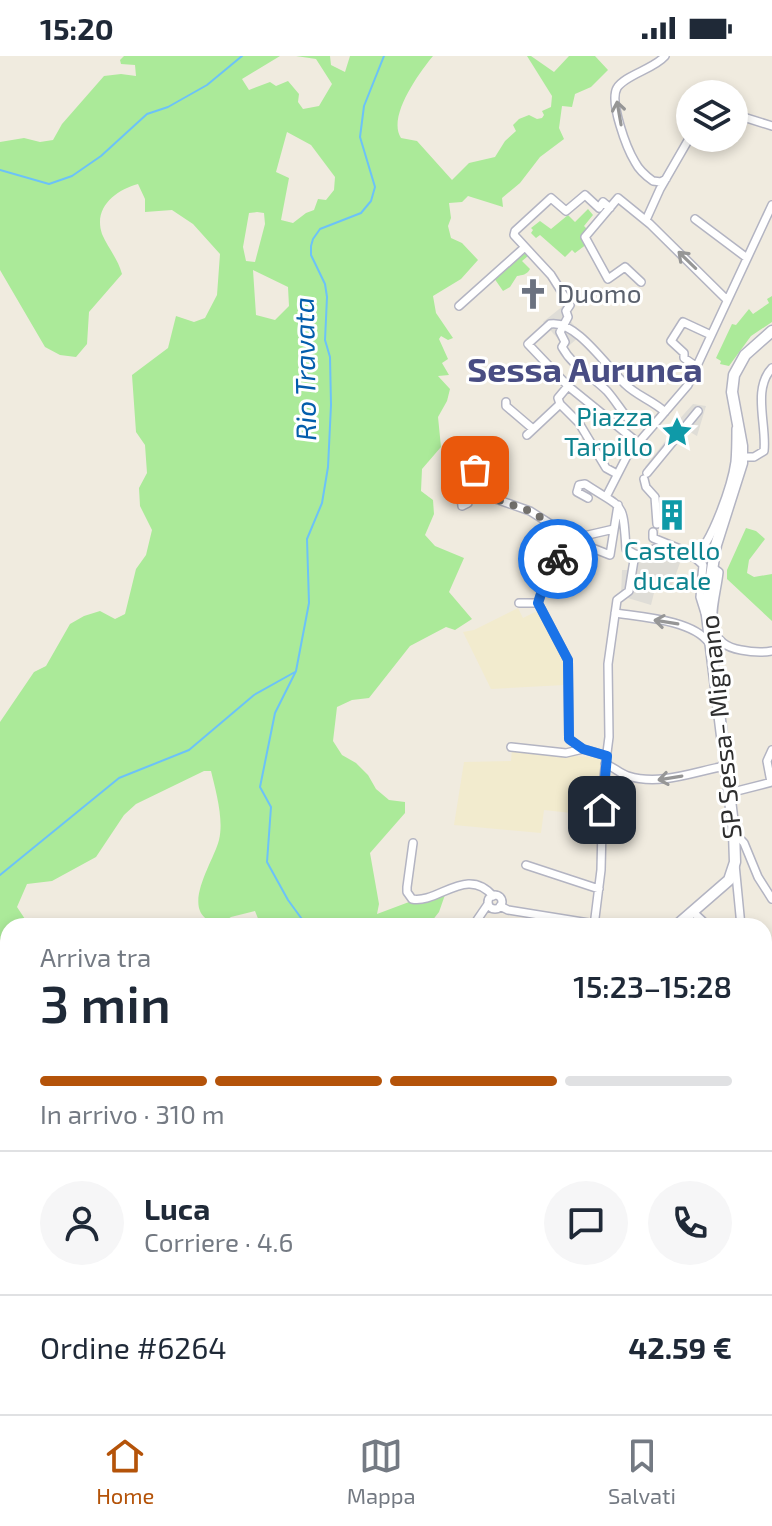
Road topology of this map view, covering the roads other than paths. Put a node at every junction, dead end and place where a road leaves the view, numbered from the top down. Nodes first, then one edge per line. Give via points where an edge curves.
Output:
1 (665, 56) edge
2 (748, 118) edge
3 (772, 126) edge
4 (681, 152) edge
5 (666, 179) junction
6 (772, 205) edge
7 (610, 208) junction
8 (695, 219) dead end
9 (646, 220) junction
10 (525, 247) junction
11 (747, 258) junction
12 (641, 282) dead end
13 (727, 300) junction
14 (459, 306) dead end
15 (563, 325) junction
16 (772, 331) edge
17 (711, 335) junction
18 (697, 367) junction
19 (772, 368) edge
20 (568, 386) junction
21 (506, 402) dead end
22 (560, 404) junction
23 (698, 411) dead end
24 (665, 412) junction
25 (736, 416) junction
26 (630, 421) dead end
27 (637, 442) junction
28 (456, 444) dead end
29 (742, 457) junction
30 (617, 474) junction
31 (606, 497) junction
32 (588, 498) dead end
33 (618, 503) junction
34 (614, 529) junction
35 (575, 538) junction
36 (635, 554) junction
37 (651, 554) junction
38 (694, 557) junction
39 (712, 567) junction
40 (519, 603) dead end
41 (538, 603) junction
42 (615, 613) junction
43 (706, 615) junction
44 (710, 644) junction
45 (772, 651) edge
46 (511, 747) dead end
47 (583, 749) junction
48 (772, 750) edge
49 (606, 760) junction
50 (725, 766) junction
51 (772, 782) edge
52 (729, 793) junction
53 (734, 832) junction
54 (413, 843) dead end
55 (735, 862) junction
56 (526, 865) dead end
57 (599, 889) junction
58 (493, 896) junction
59 (772, 899) edge
60 (488, 904) junction
61 (500, 906) junction
62 (693, 912) junction
63 (478, 918) edge
64 (554, 918) edge
65 (595, 918) edge
66 (686, 918) edge
67 (699, 918) edge
68 (740, 918) edge

5 -> 1 street via 653,181 633,160 617,114 616,94 621,84
2 - 3 street
4 - 5 street
5 - 9 street
6 - 11 street
7 - 9 street via 618,198
7 - 10 street via 603,202 599,208 585,195 566,211 551,198 515,231
7 - 12 street via 585,237 608,279 625,267
8 - 11 street
13 -> 9 street
10 - 14 street
10 - 15 street via 570,305
11 - 13 street
13 - 17 street
15 - 20 street via 552,323 528,344
15 - 24 street via 580,335 625,385
15 - 26 street via 564,351
16 - 25 street, SP Sessa- Mignano via 736,370
17 - 18 street
17 - 18 street via 683,322 671,341
18 - 24 street
19 - 29 street via 762,388 764,451
20 - 22 street via 558,398
20 - 27 street
21 - 22 street via 530,432
22 - 30 street via 579,423 606,468
23 - 37 street via 647,473 646,487 655,497 653,538 680,549 654,549
24 - 27 street via 641,431
25 - 29 street, SP Sessa- Mignano
25 - 38 street via 733,472 709,539
27 - 30 street
28 - 35 street via 462,506 468,503 465,477 477,470 490,497 530,511
29 - 39 street, SP Sessa- Mignano
30 - 31 street
31 - 32 street via 579,485 577,492
31 - 33 street
33 - 34 street
33 - 36 street via 626,549
34 - 35 street
34 - 35 street via 610,555
35 - 41 street via 549,571
36 - 37 street
36 - 42 street via 629,591 617,600
37 - 38 street
38 - 43 street via 703,565 700,597
39 - 43 street, SP Sessa- Mignano
39 - 45 street via 719,572 713,617 718,641 739,650
40 - 41 street
41 - 47 street via 567,656 569,739
44 -> 42 street via 700,632 674,623
42 - 49 street
43 - 44 street, SP Sessa- Mignano
44 - 50 street, SP Sessa- Mignano
46 - 47 street via 566,753
47 - 49 street
48 - 51 street via 767,761
50 -> 49 street via 658,780 616,771
49 - 57 street
50 - 52 street, SP Sessa- Mignano
51 - 52 street
52 - 53 street, SP Sessa- Mignano
53 - 55 street, SP Sessa- Mignano
53 - 59 street
54 - 58 street via 407,887 412,899 464,884 485,888
55 - 62 street, SP Sessa- Mignano via 727,883
55 - 68 street
56 - 57 street
57 - 65 street
58 - 60 street
58 - 61 street via 500,898
60 - 61 street
60 - 63 street
61 - 64 street
62 - 66 street, SP Sessa- Mignano
62 - 67 street

